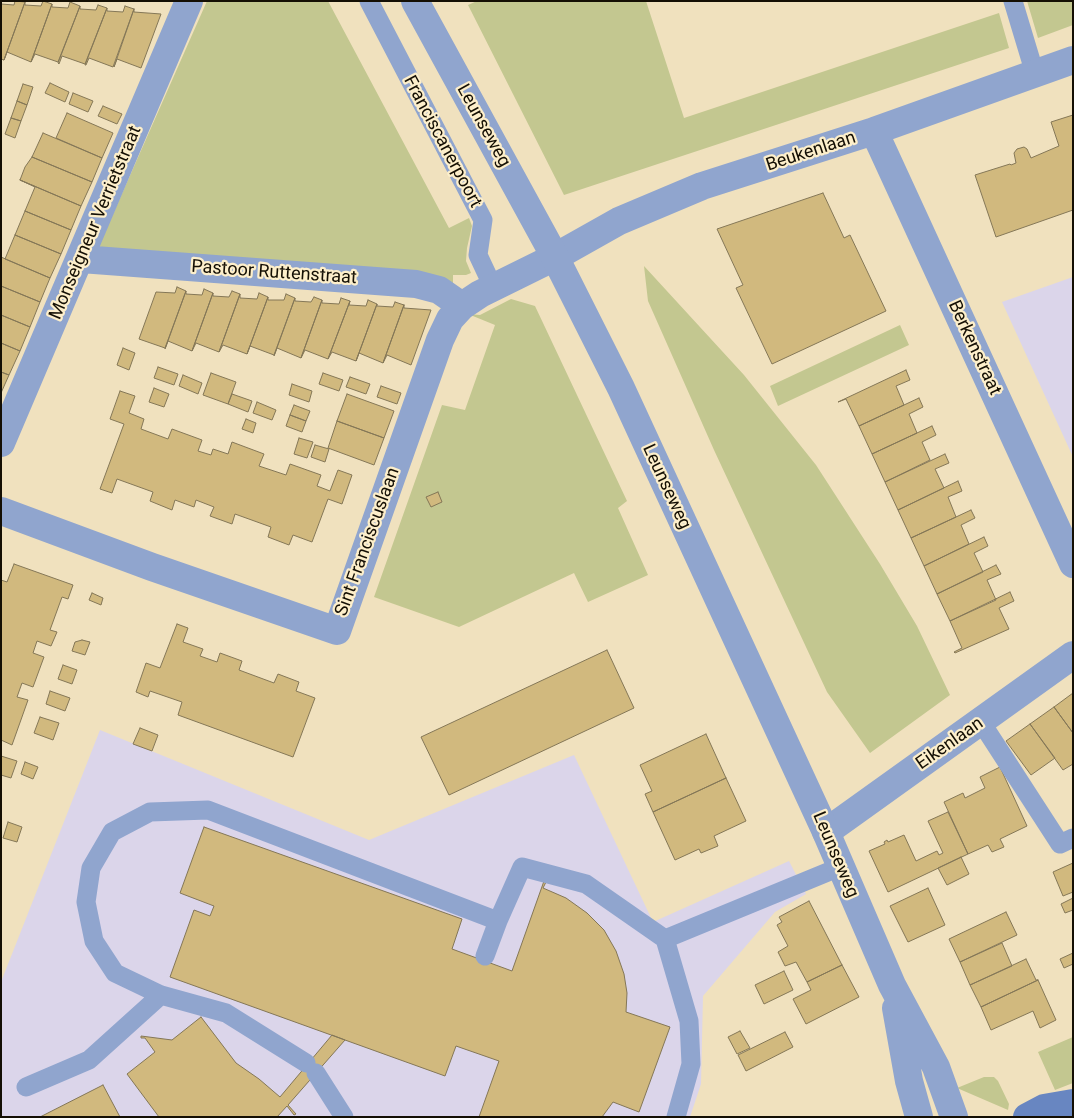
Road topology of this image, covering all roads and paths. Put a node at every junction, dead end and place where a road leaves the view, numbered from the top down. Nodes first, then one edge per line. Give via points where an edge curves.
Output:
1 (189, 1) edge
2 (369, 1) edge
3 (415, 1) edge
4 (1013, 1) edge
5 (1073, 60) edge
6 (1035, 74) junction
7 (874, 131) junction
8 (555, 256) junction
9 (81, 259) junction
10 (493, 287) junction
11 (462, 306) junction
12 (1, 443) edge
13 (1, 511) edge
14 (1073, 564) edge
15 (1073, 655) edge
16 (981, 722) junction
17 (826, 832) junction
18 (1073, 838) edge
19 (840, 867) junction
20 (498, 921) junction
21 (665, 939) junction
22 (485, 956) dead end
23 (892, 985) junction
24 (161, 996) junction
25 (26, 1087) dead end
26 (1073, 1103) edge
27 (344, 1117) edge
28 (676, 1117) edge
29 (919, 1117) edge
30 (954, 1117) edge
31 (1027, 1117) edge

1 - 9 street, Monseigneur Verrietstraat
2 - 10 lane, Franciscanerpoort via 482,220 478,256
3 - 8 street, Leunseweg
4 - 6 lane
5 - 6 street, Beukenlaan
6 - 7 street, Beukenlaan
7 - 8 street, Beukenlaan via 702,186 619,221
7 - 14 street, Berkenstraat
8 - 10 street, Sint Franciscuslaan
8 - 17 street, Leunseweg via 621,388
9 - 11 street, Pastoor Ruttenstraat via 416,284 439,290
9 - 12 street, Monseigneur Verrietstraat
10 - 11 street, Sint Franciscuslaan
11 - 13 street, Sint Franciscuslaan via 450,319 440,340 337,631
15 - 16 street, Eikenlaan
16 - 17 street, Eikenlaan
16 - 18 lane via 1060,844
17 - 19 street, Leunseweg
19 - 21 lane
19 - 23 street, Leunseweg
20 - 21 lane via 522,867 586,884
20 - 22 lane
20 - 24 lane via 208,810 150,812 112,832 91,868 86,902 94,941 115,973
21 - 28 lane via 689,1021 691,1064
23 - 29 street, Leunseweg via 909,1081
23 - 30 street, Leunseweg via 936,1067
24 - 25 lane via 89,1060
24 - 27 lane via 226,1013 311,1068
26 - 31 main road via 1044,1108

